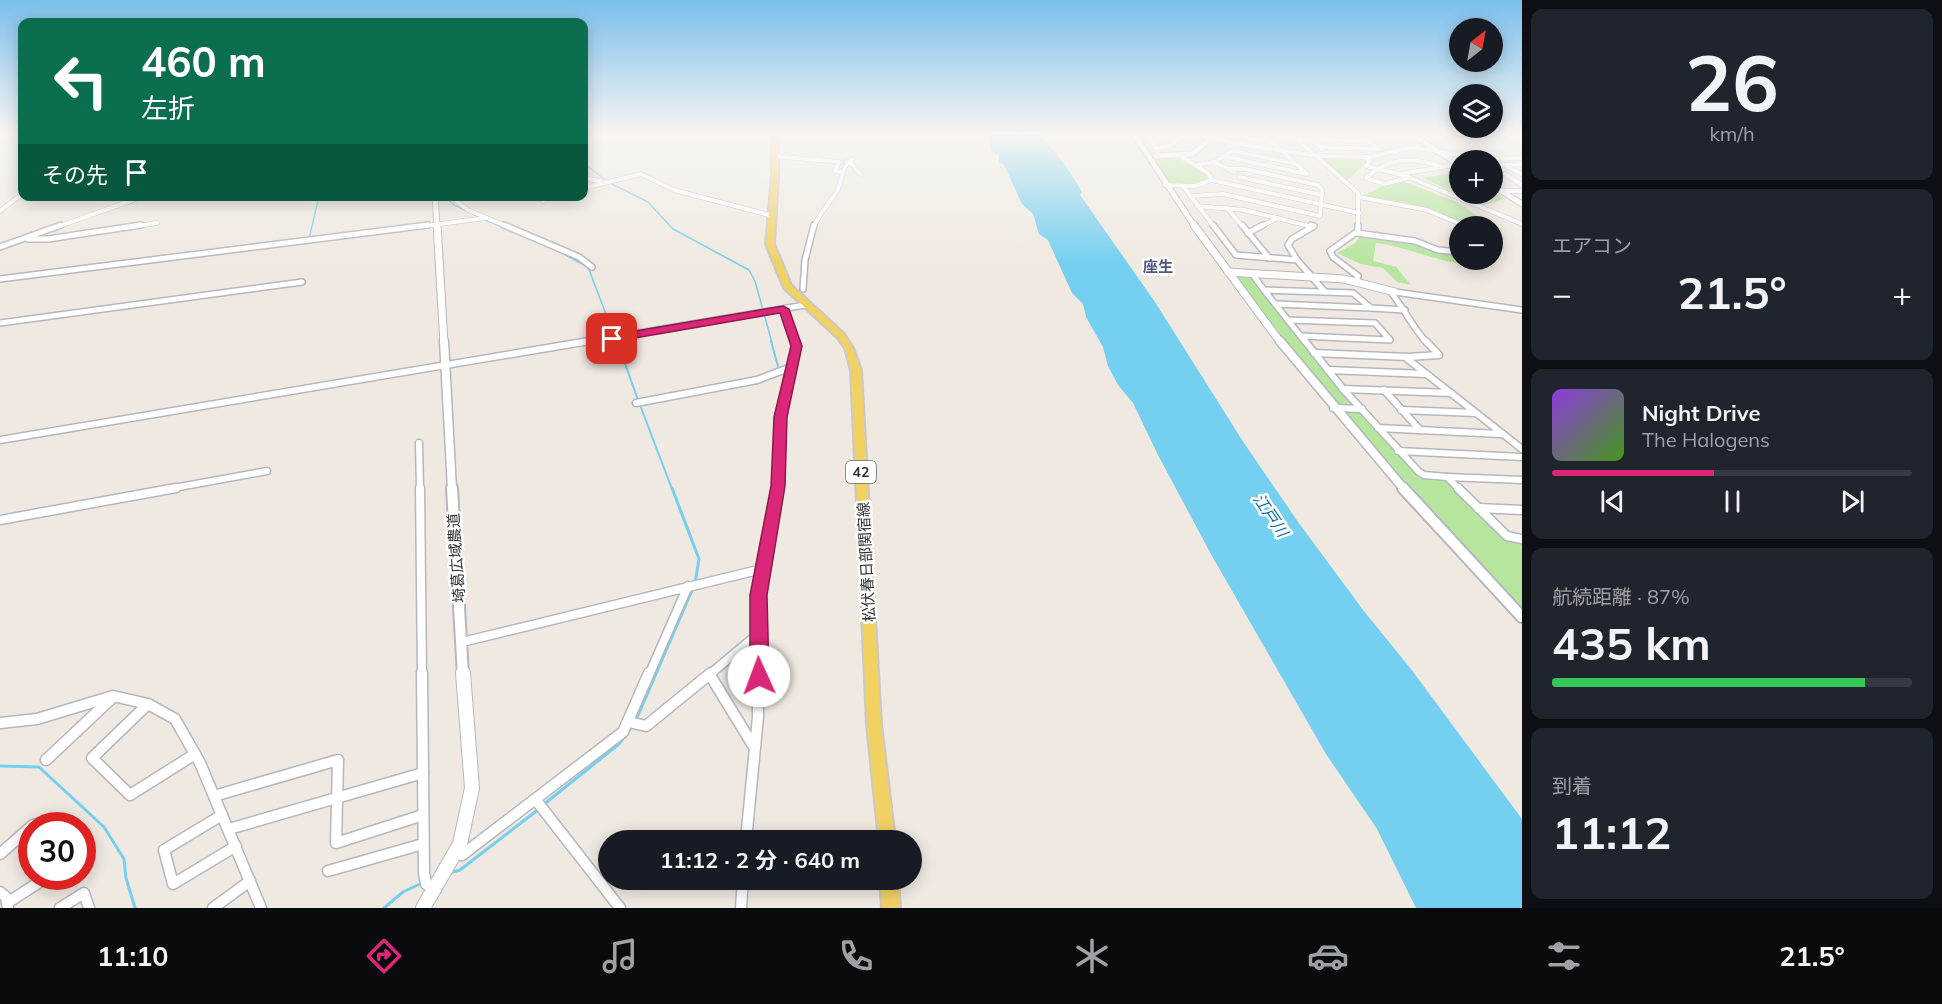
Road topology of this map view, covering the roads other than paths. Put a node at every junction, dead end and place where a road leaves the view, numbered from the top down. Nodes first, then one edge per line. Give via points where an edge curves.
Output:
1 (629, 176) edge
2 (646, 176) edge
3 (774, 176) edge
4 (842, 176) edge
5 (1161, 176) edge
6 (1211, 176) edge
7 (1277, 176) edge
8 (1340, 176) edge
9 (1368, 176) edge
10 (1405, 176) edge
11 (1509, 176) edge
12 (1239, 177) joint
13 (1409, 178) junction
14 (588, 179) edge
15 (1212, 180) junction
16 (605, 181) junction
17 (1165, 185) junction
18 (1522, 185) edge
19 (1183, 186) junction
20 (1239, 186) junction
21 (588, 187) edge
22 (1503, 191) edge
23 (1522, 191) edge
24 (1503, 192) edge
25 (1322, 195) junction
26 (1190, 196) junction
27 (18, 197) edge
28 (1359, 197) junction
29 (130, 201) edge
30 (435, 201) edge
31 (455, 201) edge
32 (1522, 204) edge
33 (1321, 205) junction
34 (1197, 206) junction
35 (1227, 208) junction
36 (0, 211) edge
37 (1359, 213) junction
38 (773, 216) junction
39 (484, 218) junction
40 (1278, 218) junction
41 (1449, 220) edge
42 (157, 223) dead end
43 (1522, 224) edge
44 (437, 225) junction
45 (1248, 233) junction
46 (1357, 233) junction
47 (26, 238) junction
48 (0, 247) edge
49 (1449, 251) edge
50 (1269, 258) junction
51 (1297, 260) junction
52 (581, 265) dead end
53 (1228, 272) junction
54 (1253, 275) dead end
55 (1312, 277) junction
56 (0, 279) edge
57 (1356, 281) junction
58 (302, 282) dead end
59 (803, 289) dead end
60 (1264, 290) junction
61 (1325, 292) junction
62 (1392, 292) junction
63 (1276, 304) junction
64 (805, 305) junction
65 (1371, 308) junction
66 (783, 309) junction
67 (1522, 309) edge
68 (1405, 310) junction
69 (1288, 320) junction
70 (0, 323) edge
71 (1300, 336) junction
72 (1314, 353) junction
73 (1405, 357) junction
74 (446, 366) junction
75 (791, 370) junction
76 (1328, 370) junction
77 (1426, 374) junction
78 (1343, 389) junction
79 (1384, 390) junction
80 (1451, 393) junction
81 (639, 402) dead end
82 (1333, 408) junction
83 (1362, 409) junction
84 (1401, 410) junction
85 (1476, 413) junction
86 (1378, 428) junction
87 (1420, 430) junction
88 (1503, 434) junction
89 (0, 440) edge
90 (419, 443) dead end
91 (1522, 449) edge
92 (1398, 451) junction
93 (1522, 457) edge
94 (267, 471) dead end
95 (1447, 477) junction
96 (1522, 480) edge
97 (1478, 508) junction
98 (1522, 510) edge
99 (0, 520) edge
100 (1522, 539) edge
101 (762, 569) junction
102 (688, 586) junction
103 (1522, 617) edge
104 (758, 634) junction
105 (462, 642) junction
106 (710, 675) junction
107 (113, 696) junction
108 (148, 704) junction
109 (629, 722) junction
110 (0, 723) edge
111 (754, 747) junction
112 (195, 754) junction
113 (46, 760) dead end
114 (423, 773) junction
115 (214, 796) junction
116 (337, 797) junction
117 (535, 800) junction
118 (222, 814) junction
119 (423, 815) junction
120 (229, 829) junction
121 (747, 830) edge
122 (886, 830) edge
123 (18, 838) edge
124 (423, 844) junction
125 (236, 846) junction
126 (0, 854) edge
127 (454, 855) junction
128 (328, 871) dead end
129 (250, 881) junction
130 (428, 882) junction
131 (29, 890) edge
132 (742, 890) edge
133 (890, 890) edge
134 (0, 892) edge
135 (8, 905) edge
136 (60, 908) edge
137 (89, 908) edge
138 (213, 908) edge
139 (261, 908) edge
140 (423, 908) edge
141 (620, 908) edge
142 (741, 908) edge
143 (891, 908) edge

1 - 16 street
2 - 38 street via 674,190
3 - 38 main road, 松伏春日部関宿線 / 42
4 - 59 street via 836,193 813,229
5 - 17 street
6 - 15 street
7 - 25 street via 1316,184
8 - 28 street
9 - 13 street via 1384,184
10 - 13 street
11 - 18 street
12 - 20 street
12 - 25 street
13 - 43 street
14 - 16 street
15 - 19 street
15 - 20 street
16 - 21 street
17 - 19 street
17 - 53 street
19 - 26 street
20 - 33 street
22 - 23 street
24 - 32 street
25 - 33 street
26 - 33 street via 1223,194 1320,216
26 - 34 street
27 - 36 street
28 - 37 street
28 - 41 street via 1416,207
29 - 47 street
30 - 44 street, 埼葛広域農道
31 - 39 street
33 - 37 street
34 - 35 street
34 - 50 street via 1236,255
35 - 40 street
35 - 45 street
37 - 46 street
38 - 64 main road, 松伏春日部関宿線 / 42 via 771,244 787,286
39 - 44 street
39 - 52 street via 590,265
40 - 45 street
40 - 51 street via 1314,226 1289,242
42 - 47 street via 48,239
44 - 56 street
44 - 74 street, 埼葛広域農道
45 - 50 street
46 - 49 street via 1415,241
46 - 57 street via 1330,251 1358,276
47 - 48 street
50 - 51 street
51 - 55 street
53 - 55 street
53 - 82 street
54 - 60 street
55 - 57 street
55 - 61 street
57 - 62 street
58 - 70 street
60 - 61 street
60 - 63 street
61 - 65 street via 1357,294
62 - 67 street
62 - 68 street
63 - 65 street
63 - 69 street
64 - 66 street
64 - 122 main road, 松伏春日部関宿線 / 42 via 841,336 856,370 874,724
65 - 68 street
66 - 74 street
66 - 75 street via 795,336
68 - 73 street via 1412,327 1439,355
69 - 71 street
69 - 71 street via 1375,323 1390,340
71 - 72 street
72 - 73 street
72 - 76 street
73 - 77 street
74 - 89 street
74 - 105 street, 埼葛広域農道
75 - 81 street
75 - 101 street via 781,417 778,486
76 - 77 street
76 - 78 street
77 - 80 street
78 - 79 street
78 - 83 street
79 - 80 street
79 - 84 street
80 - 85 street
82 - 83 street
82 - 103 street
83 - 86 street
84 - 85 street
84 - 87 street
85 - 88 street
86 - 87 street
86 - 92 street
87 - 88 street
88 - 91 street
90 - 114 street
92 - 93 street
92 - 95 street via 1424,475
94 - 99 street
95 - 96 street
95 - 97 street
97 - 98 street
97 - 100 street via 1507,536
101 - 102 street
101 - 104 street
102 - 105 street
102 - 109 street
104 - 106 street
104 - 111 street
105 - 127 street, 埼葛広域農道 via 472,788
106 - 109 street via 646,726
106 - 111 street
107 - 108 street
107 - 110 street via 37,719
107 - 113 street
108 - 112 street via 175,718
108 - 112 street via 92,758 130,795
109 - 117 street via 623,732
111 - 121 street
112 - 115 street
114 - 116 street
114 - 119 street
115 - 116 street via 338,760
115 - 118 street
116 - 119 street via 336,843
116 - 120 street
117 - 127 street via 462,855
117 - 141 street
118 - 120 street
118 - 125 street via 164,850 173,884
119 - 124 street
120 - 125 street
123 - 126 street
124 - 128 street
124 - 130 street
125 - 129 street
127 - 130 street, 埼葛広域農道
129 - 138 street
129 - 139 street
130 - 140 street, 埼葛広域農道
131 - 135 street
132 - 142 street
133 - 143 main road
134 - 135 street
136 - 137 street via 84,893

